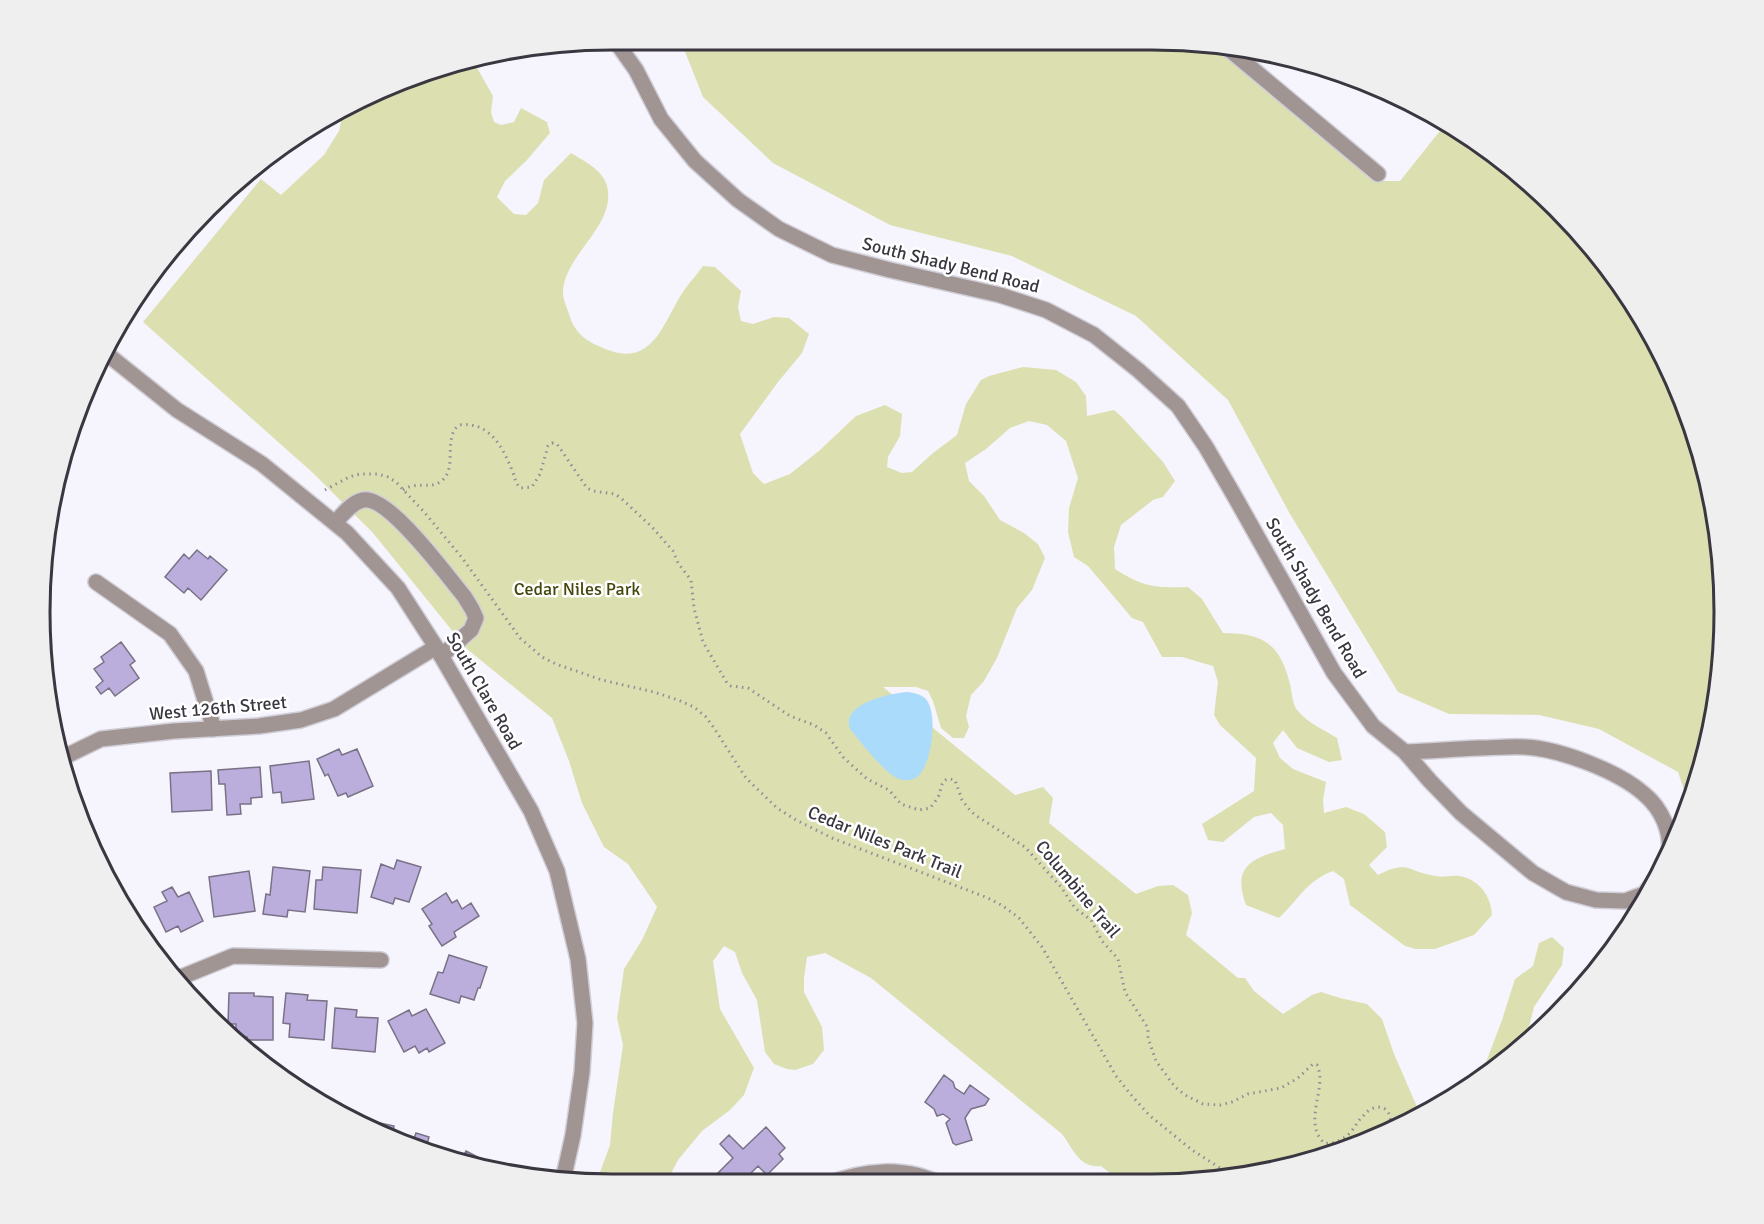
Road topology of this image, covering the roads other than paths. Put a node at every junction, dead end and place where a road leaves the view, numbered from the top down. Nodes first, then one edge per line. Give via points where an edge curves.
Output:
1 (622, 50) edge
2 (1237, 56) edge
3 (1378, 174) dead end
4 (111, 357) edge
5 (335, 523) junction
6 (96, 582) dead end
7 (439, 652) junction
8 (214, 729) junction
9 (1405, 752) junction
10 (68, 755) edge
11 (1669, 833) edge
12 (1637, 897) edge
13 (381, 960) dead end
14 (184, 976) edge
15 (565, 1172) edge
16 (869, 1174) edge
17 (910, 1174) edge

1 - 9 street, South Shady Bend Road via 661,119 695,161 738,200 779,229 832,255 1000,295 1046,310 1094,335 1170,398 1212,457 1334,673 1373,726
2 - 3 street
4 - 5 street, South Clare Road via 177,410 262,464
5 - 7 street, South Clare Road via 398,588
5 - 7 street, West 126th Street via 362,500 384,506 464,596 476,618 471,630
6 - 8 street via 170,634 196,671
7 - 8 street, West 126th Street via 334,710 301,720
7 - 15 street, South Clare Road via 531,811 556,872 578,959 585,1023 583,1062
8 - 10 street, West 126th Street via 101,739
9 - 11 street via 1526,747 1563,754 1599,768 1644,794 1660,813
9 - 12 street, South Shady Bend Road via 1461,813 1533,873 1566,892 1596,900 1625,901
13 - 14 street via 233,956
16 - 17 street via 887,1171

